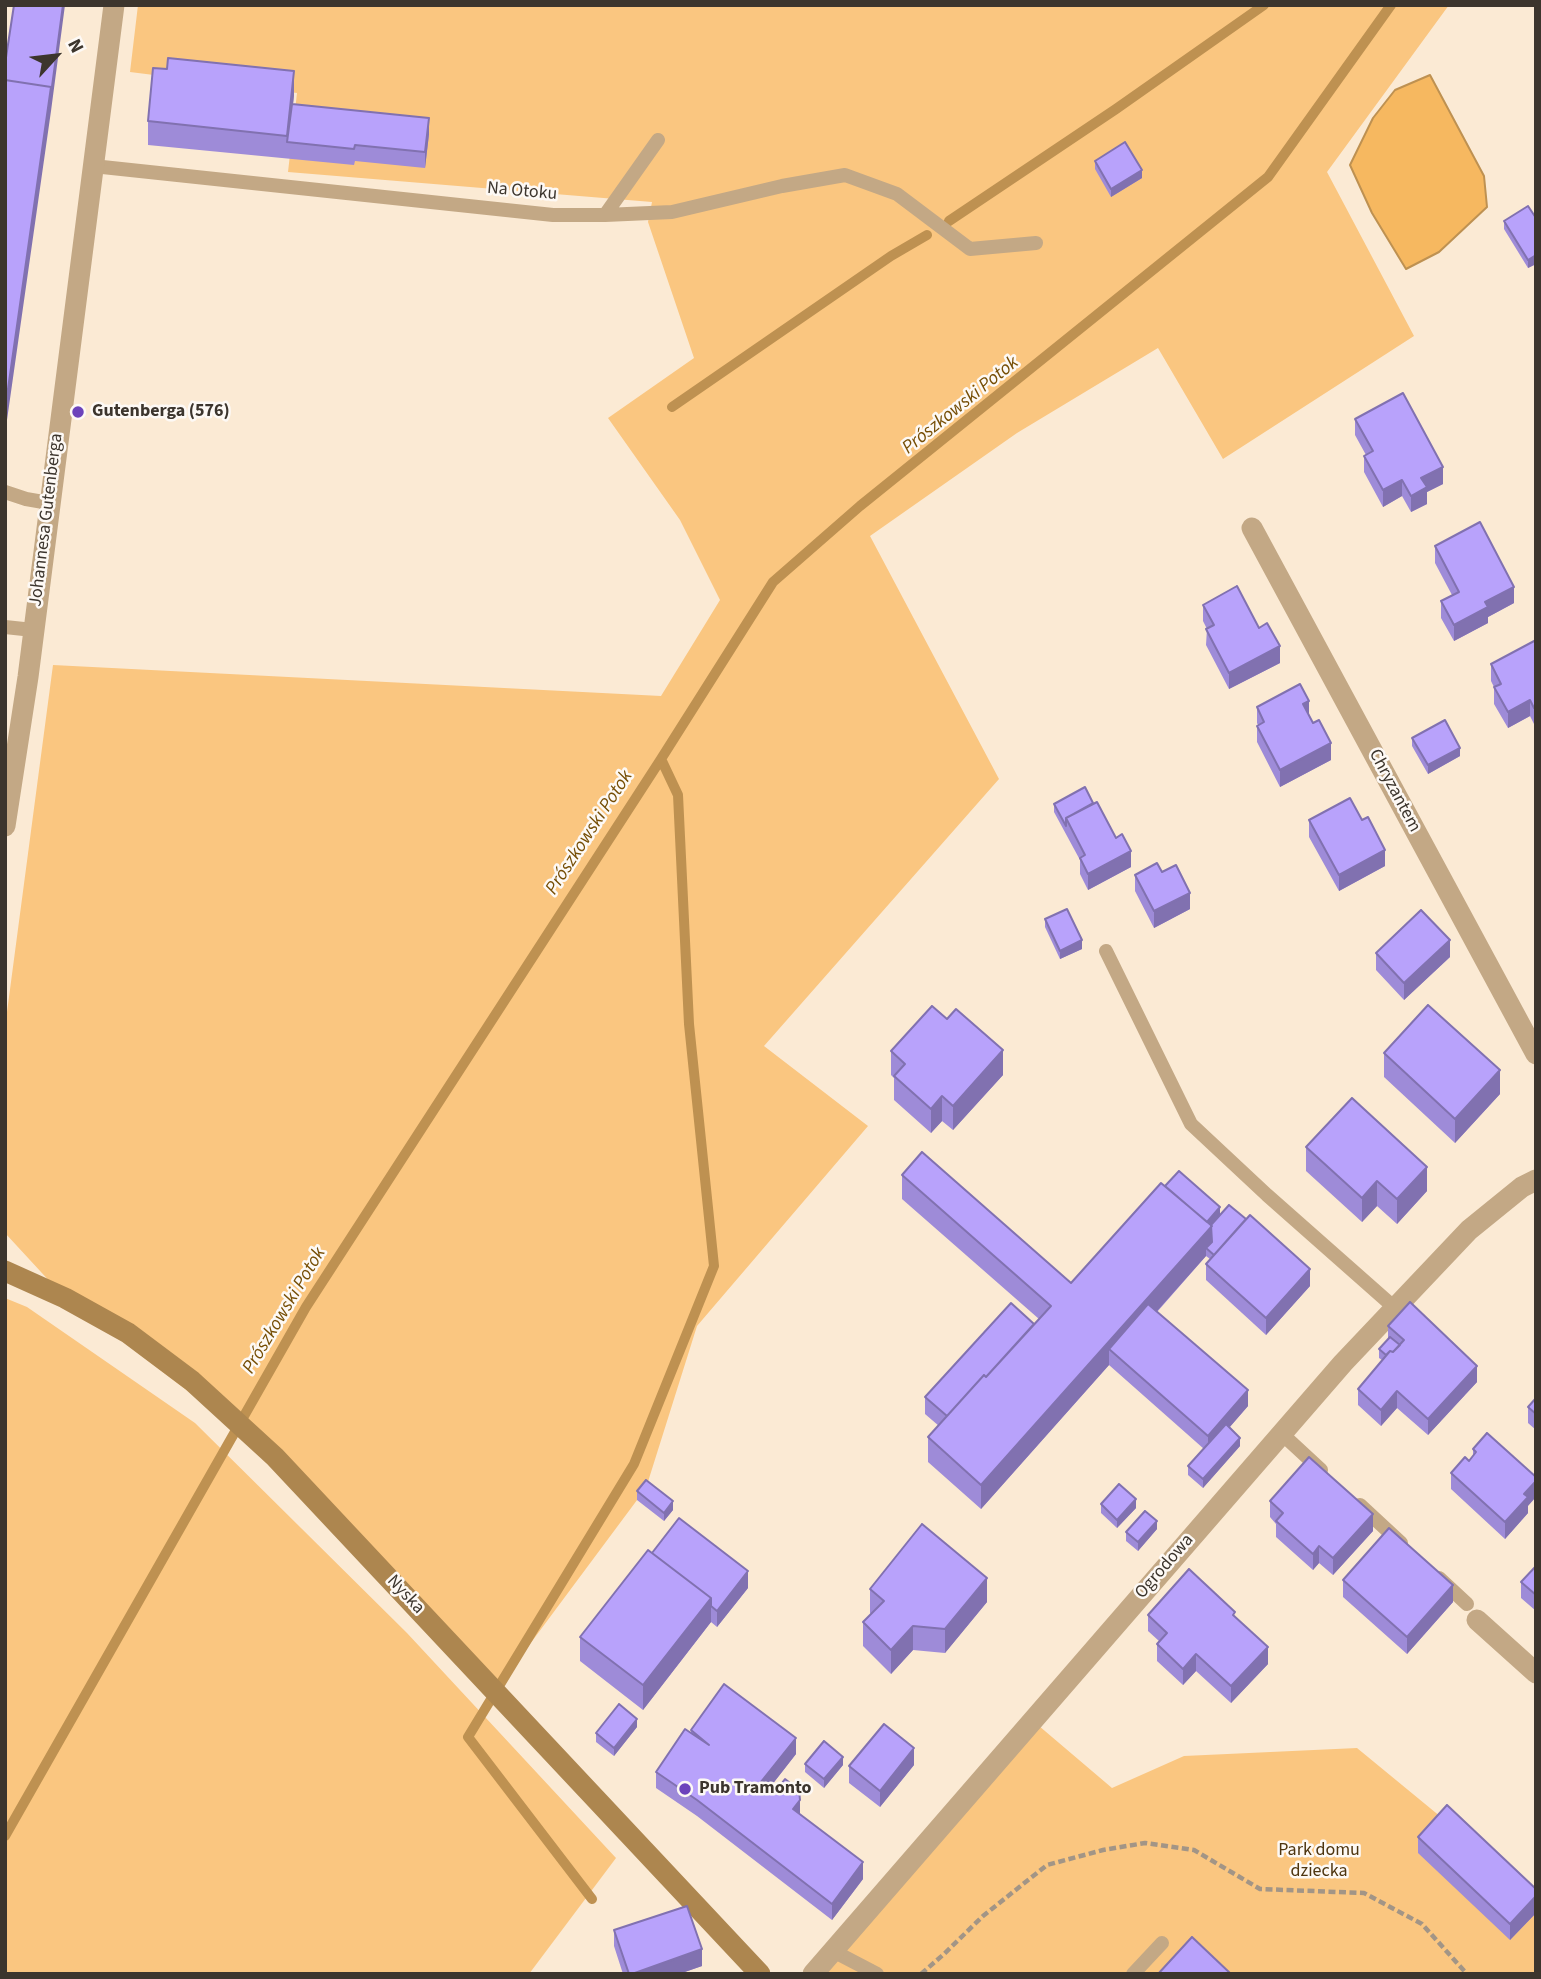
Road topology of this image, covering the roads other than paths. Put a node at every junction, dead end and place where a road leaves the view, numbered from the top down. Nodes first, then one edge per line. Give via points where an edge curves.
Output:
1 (114, 5) edge
2 (658, 140) dead end
3 (93, 166) junction
4 (605, 215) junction
5 (1036, 243) dead end
6 (5, 492) edge
7 (50, 503) junction
8 (1252, 527) dead end
9 (5, 627) edge
10 (33, 630) junction
11 (5, 826) edge
12 (1106, 951) dead end
13 (1536, 1054) edge
14 (1536, 1180) edge
15 (5, 1271) edge
16 (1396, 1309) junction
17 (1281, 1433) junction
18 (1330, 1478) edge
19 (1350, 1496) edge
20 (1409, 1550) edge
21 (1428, 1568) edge
22 (1472, 1612) joint
23 (1536, 1673) edge
24 (1162, 1943) dead end
25 (833, 1951) junction
26 (760, 1974) edge
27 (813, 1974) edge
28 (877, 1974) edge
29 (1133, 1974) edge

1 - 3 street, Johannesa Gutenberga
2 - 4 lane
3 - 4 lane, Na Otoku via 553,215
3 - 7 street, Johannesa Gutenberga
4 - 5 lane, Na Otoku via 672,212 845,175 897,194 970,249
6 - 7 lane
7 - 10 street, Johannesa Gutenberga
8 - 13 street, Chryzantem
9 - 10 lane
10 - 11 street, Johannesa Gutenberga
12 - 16 lane via 1191,1124
14 - 16 street, Ogrodowa via 1469,1230
15 - 26 street, Nyska via 128,1333 192,1381 257,1440
16 - 17 street, Ogrodowa
17 - 18 lane
17 - 25 street, Ogrodowa
19 - 20 lane
21 - 22 lane
22 - 23 street
24 - 29 lane
25 - 27 street, Ogrodowa
25 - 28 lane

